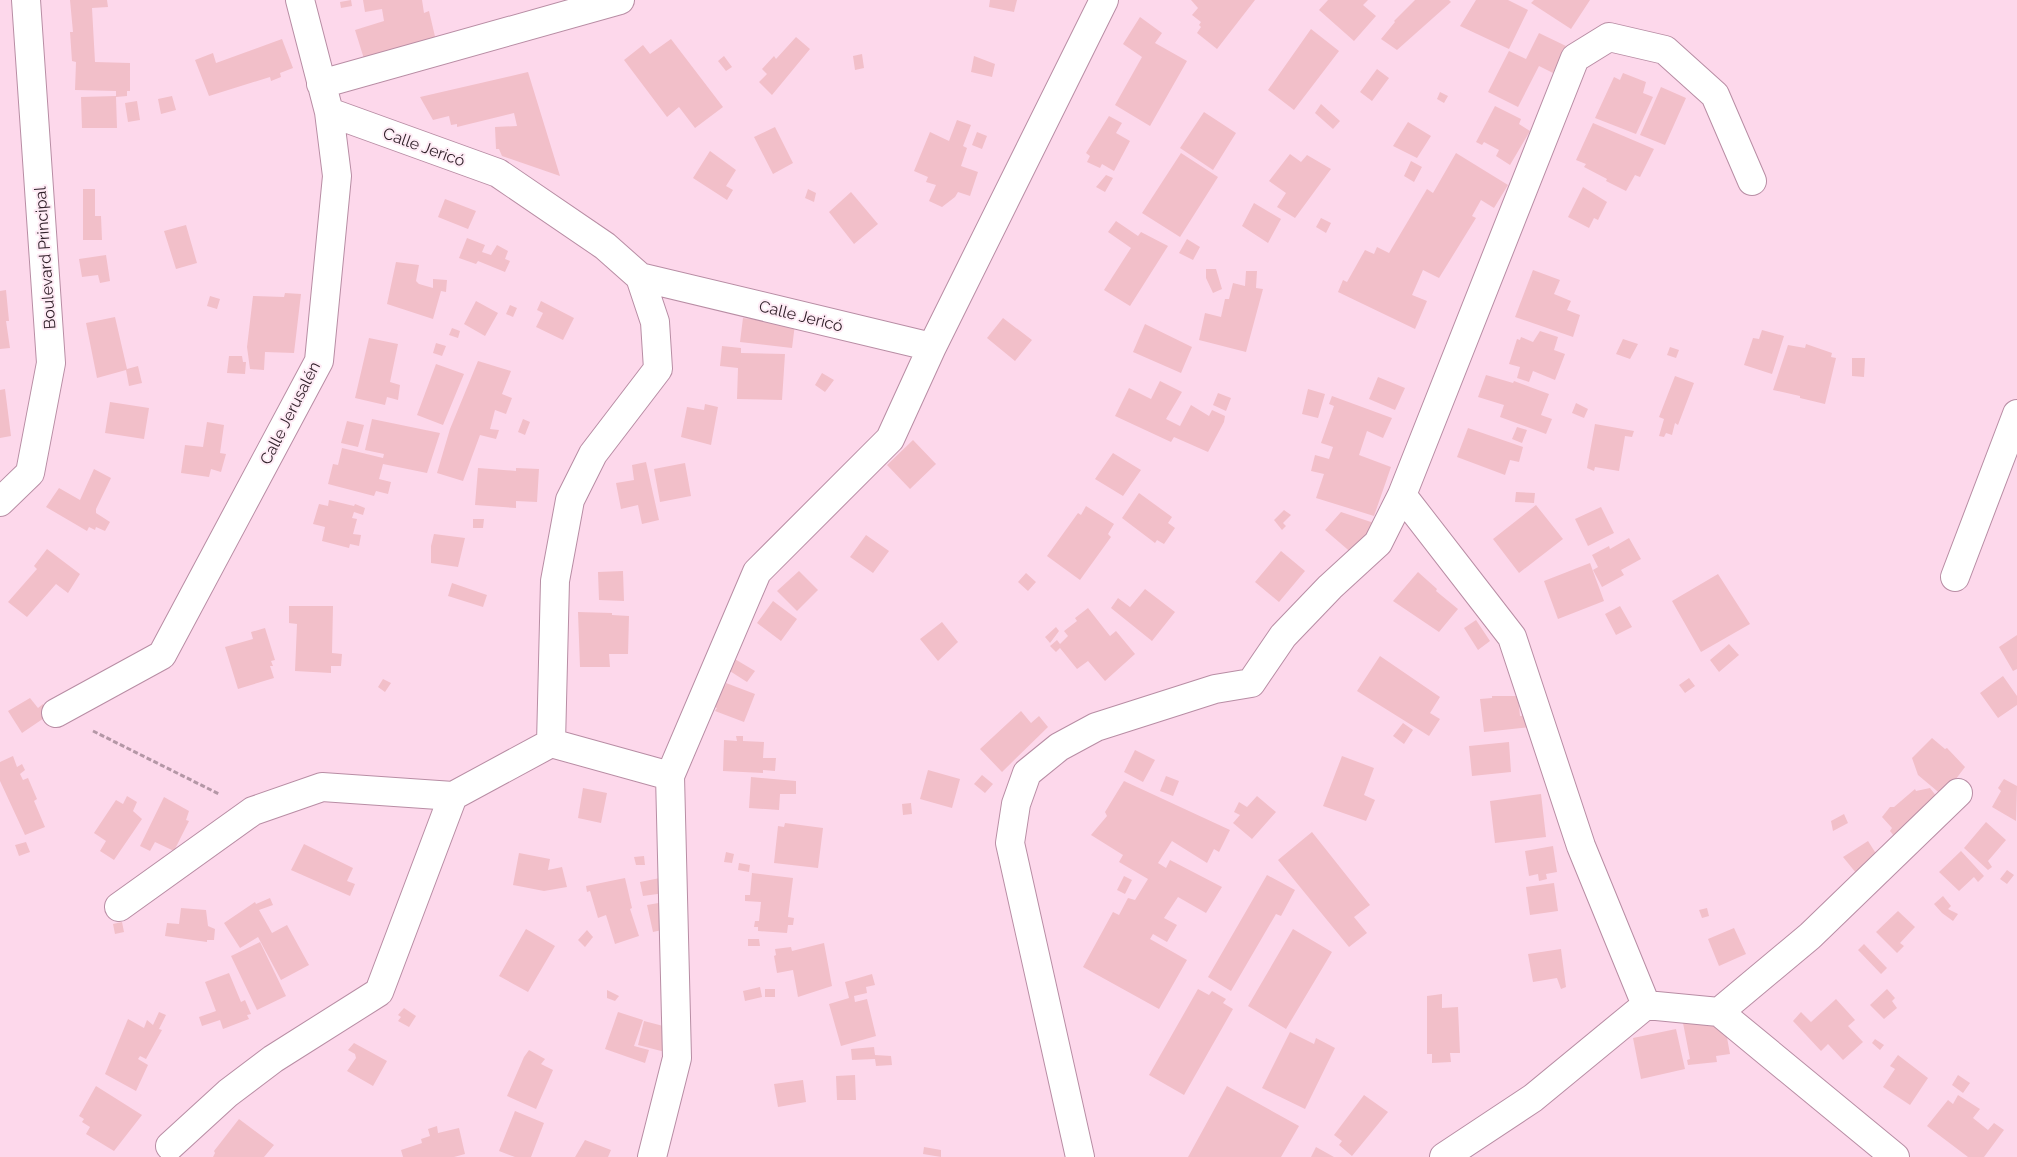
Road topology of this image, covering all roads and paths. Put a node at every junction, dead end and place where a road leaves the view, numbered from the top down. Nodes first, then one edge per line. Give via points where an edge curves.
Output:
1 (26, 0) edge
2 (300, 0) edge
3 (620, 0) edge
4 (1104, 0) edge
5 (321, 84) junction
6 (329, 112) junction
7 (1752, 181) dead end
8 (640, 277) junction
9 (932, 347) junction
10 (2017, 414) edge
11 (1402, 495) junction
12 (0, 502) edge
13 (1955, 577) dead end
14 (56, 713) joint
15 (551, 743) junction
16 (670, 776) junction
17 (1958, 793) dead end
18 (453, 796) junction
19 (253, 811) junction
20 (119, 907) dead end
21 (1646, 1005) junction
22 (1719, 1012) junction
23 (170, 1146) dead end
24 (652, 1157) edge
25 (1080, 1157) edge
26 (1444, 1157) edge
27 (1895, 1157) edge

1 - 12 street, Boulevard Principal via 51,363 30,473
2 - 5 street, Calle Jerusalén
3 - 5 street
4 - 9 street
5 - 6 street, Calle Jerusalén
6 - 8 street, Calle Jericó via 498,173 605,246
6 - 14 street, Calle Jerusalén via 337,176 319,361 162,655
7 - 11 street via 1715,95 1665,50 1609,37 1575,58
8 - 9 street, Calle Jericó
8 - 15 street via 655,322 658,369 593,454 570,500 556,580
9 - 16 street via 890,439 757,572
10 - 13 street
11 - 21 street via 1512,638 1581,846
11 - 25 street via 1378,543 1283,636 1251,683 1215,689 1096,727 1059,747 1027,773 1016,804 1010,843
14 - 19 path
15 - 16 street
15 - 18 street
16 - 24 street via 677,1058
17 - 22 street via 1810,936
18 - 19 street via 322,787
18 - 23 street via 379,992 272,1059 228,1093
19 - 20 street
21 - 22 street
21 - 26 street via 1533,1098
22 - 27 street

